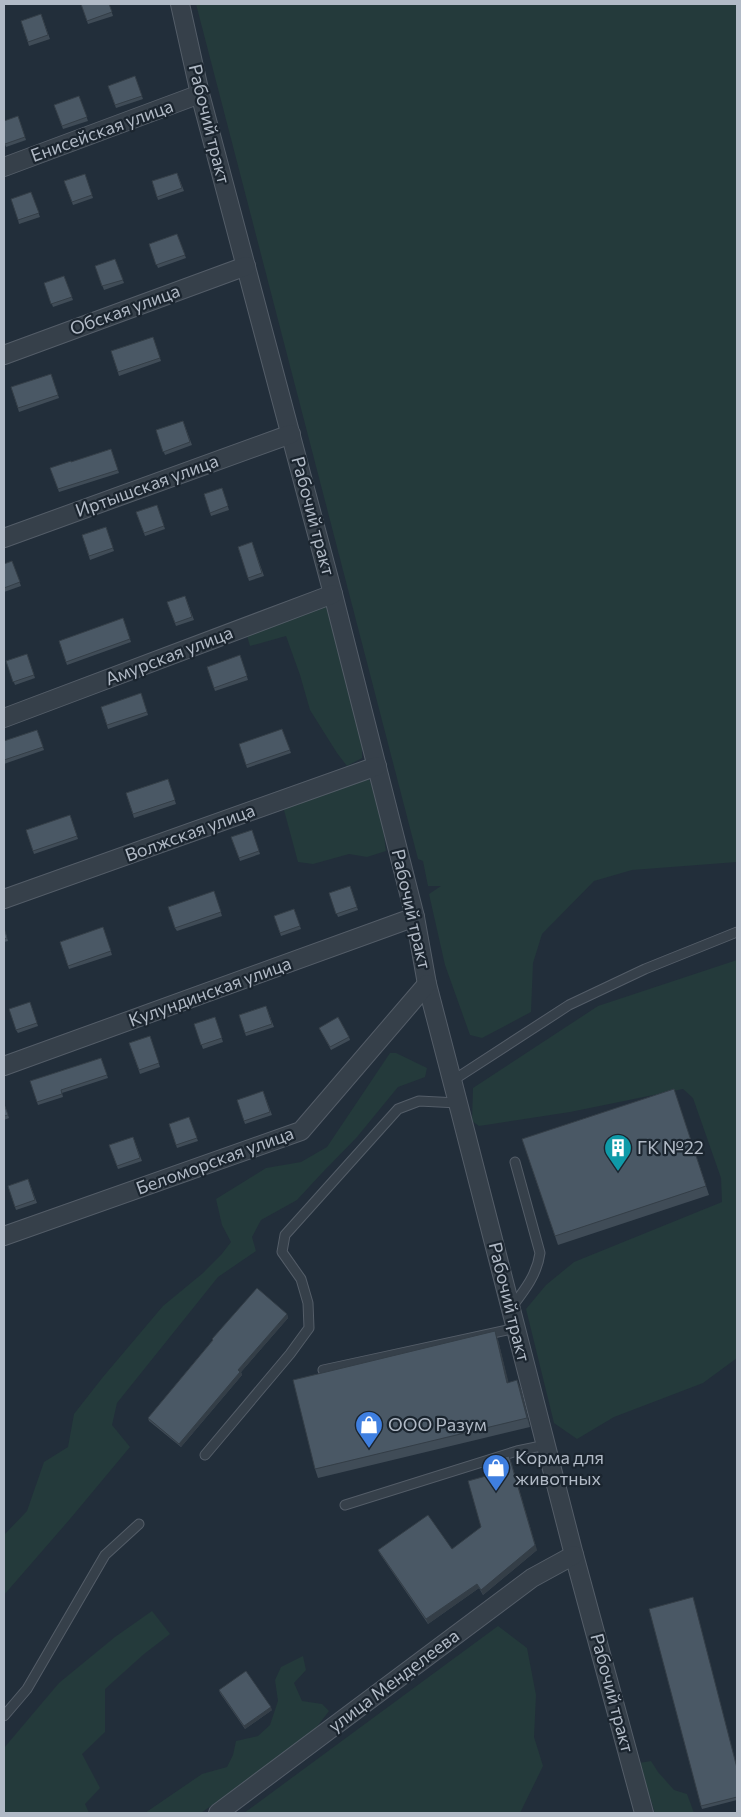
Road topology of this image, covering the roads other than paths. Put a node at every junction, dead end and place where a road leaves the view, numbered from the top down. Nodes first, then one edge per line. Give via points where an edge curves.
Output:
1 (180, 4) edge
2 (200, 94) junction
3 (4, 167) edge
4 (246, 266) junction
5 (4, 355) edge
6 (291, 434) junction
7 (4, 538) edge
8 (334, 594) junction
9 (4, 718) edge
10 (377, 766) junction
11 (4, 899) edge
12 (415, 917) junction
13 (737, 932) edge
14 (427, 984) junction
15 (4, 1066) edge
16 (452, 1081) junction
17 (458, 1103) junction
18 (515, 1162) dead end
19 (4, 1236) edge
20 (511, 1309) junction
21 (516, 1328) junction
22 (324, 1370) edge
23 (546, 1445) junction
24 (205, 1456) dead end
25 (345, 1505) dead end
26 (139, 1524) dead end
27 (574, 1555) junction
28 (4, 1716) edge
29 (218, 1813) edge
30 (644, 1813) edge

1 - 2 street, Рабочий тракт
2 - 3 street, Енисейская улица
2 - 4 street, Рабочий тракт
4 - 5 street, Обская улица
4 - 6 street, Рабочий тракт
6 - 7 street, Иртышская улица
6 - 8 street, Рабочий тракт
8 - 9 street, Амурская улица
8 - 10 street, Рабочий тракт
10 - 11 street, Волжская улица
10 - 12 street, Рабочий тракт
12 - 14 street, Рабочий тракт
12 - 15 street, Кулундинская улица
13 - 16 lane via 645,969 569,1005
14 - 16 street, Рабочий тракт
14 - 19 street, Беломорская улица via 301,1131
16 - 17 street, Рабочий тракт
17 - 20 street, Рабочий тракт
17 - 24 lane via 419,1101 398,1109 285,1235 282,1252 301,1279 308,1303 309,1328
18 - 20 lane via 540,1253 532,1279
20 - 21 street, Рабочий тракт
21 - 22 lane
21 - 23 street, Рабочий тракт
23 - 25 lane via 517,1451
23 - 27 street, Рабочий тракт
26 - 28 lane via 105,1555 27,1689
27 - 29 street, улица Менделеева via 532,1578
27 - 30 street, Рабочий тракт

